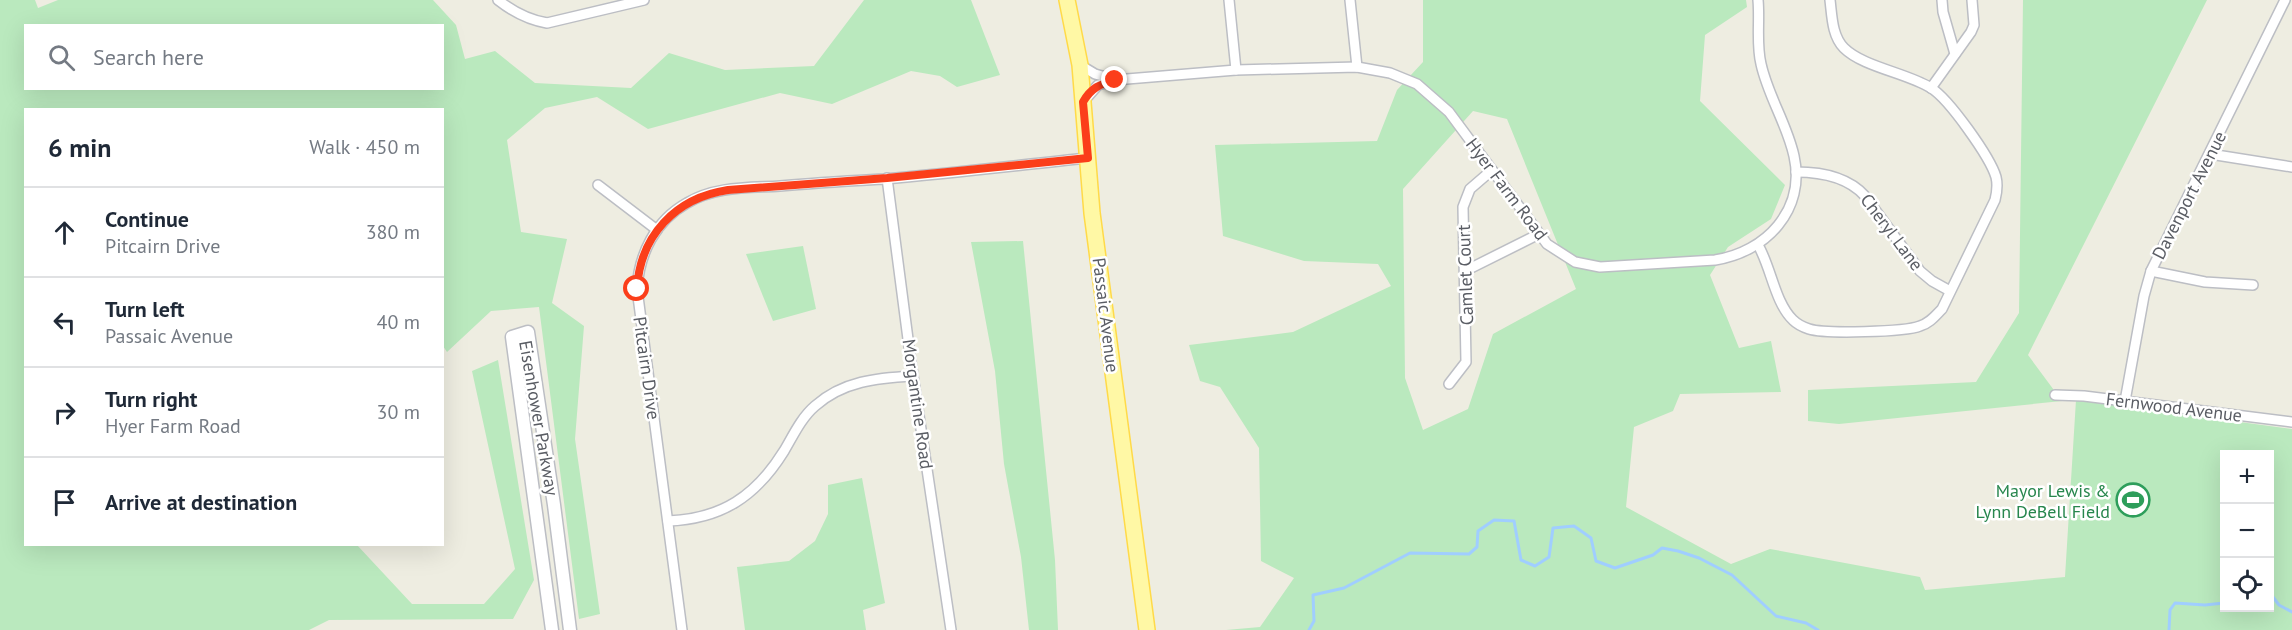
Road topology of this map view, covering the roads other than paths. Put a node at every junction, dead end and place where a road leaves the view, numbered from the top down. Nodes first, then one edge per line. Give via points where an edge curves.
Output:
1 (498, 0) edge
2 (637, 0) edge
3 (1068, 0) edge
4 (1229, 0) edge
5 (1350, 0) edge
6 (1758, 0) edge
7 (1830, 0) edge
8 (1942, 0) edge
9 (1972, 0) edge
10 (2285, 0) edge
11 (1955, 54) junction
12 (1080, 64) junction
13 (1357, 67) junction
14 (1236, 70) junction
15 (1115, 80) junction
16 (1931, 88) junction
17 (1083, 102) junction
18 (2210, 154) junction
19 (1088, 158) junction
20 (2292, 167) edge
21 (1492, 170) junction
22 (1796, 172) junction
23 (887, 178) junction
24 (598, 185) dead end
25 (657, 230) junction
26 (1539, 234) junction
27 (1758, 244) junction
28 (1465, 271) junction
29 (2151, 271) junction
30 (2253, 285) dead end
31 (1950, 291) junction
32 (913, 376) junction
33 (1449, 384) dead end
34 (2055, 395) dead end
35 (2125, 401) junction
36 (2292, 422) edge
37 (668, 521) junction
38 (552, 630) edge
39 (570, 630) edge
40 (682, 630) edge
41 (951, 630) edge
42 (1147, 630) edge

1 - 2 street via 513,11 547,22
3 - 12 main road, Passaic Avenue
4 - 14 street
5 - 13 street
6 - 22 street, Hyer Farm Road via 1761,66 1792,147
7 - 16 street via 1834,29 1845,50
8 - 11 street
9 - 11 street via 1974,25
10 - 18 street, Davenport Avenue
11 - 16 street
12 - 15 street, Hyer Farm Road
12 - 17 main road, Passaic Avenue
13 - 14 street, Hyer Farm Road
13 - 21 street, Hyer Farm Road via 1390,73 1417,84 1449,111
14 - 15 street, Hyer Farm Road
15 - 17 street, Hyer Farm Road via 1098,85
16 - 31 street via 1955,112 1988,162 1997,185 1995,200
17 - 19 main road, Passaic Avenue
18 - 20 street
18 - 29 street, Davenport Avenue
19 - 23 street, Pitcairn Drive
19 - 42 main road, Passaic Avenue
21 - 26 street, Hyer Farm Road
21 - 28 street, Camlet Court via 1476,182 1465,199
22 - 27 street, Hyer Farm Road via 1787,211
22 - 31 street, Cheryl Lane via 1820,172 1860,190 1920,271
23 - 25 street, Pitcairn Drive via 716,191 687,203
23 - 32 street, Morgantine Road
24 - 25 street
25 - 37 street, Pitcairn Drive via 642,258 637,289
26 - 27 street, Hyer Farm Road via 1553,250 1583,265 1600,267 1715,260 1742,254
26 - 28 street
27 - 31 street via 1786,312 1809,329 1918,327 1935,316
28 - 33 street, Camlet Court via 1466,362
29 - 30 street via 2205,282
29 - 35 street, Davenport Avenue
32 - 37 street via 868,380 835,392 807,414 771,471 743,498 708,515
32 - 41 street, Morgantine Road
34 - 35 street, Fernwood Avenue
35 - 36 street, Fernwood Avenue
37 - 40 street, Pitcairn Drive
38 - 39 street, Eisenhower Parkway via 512,337 528,332

